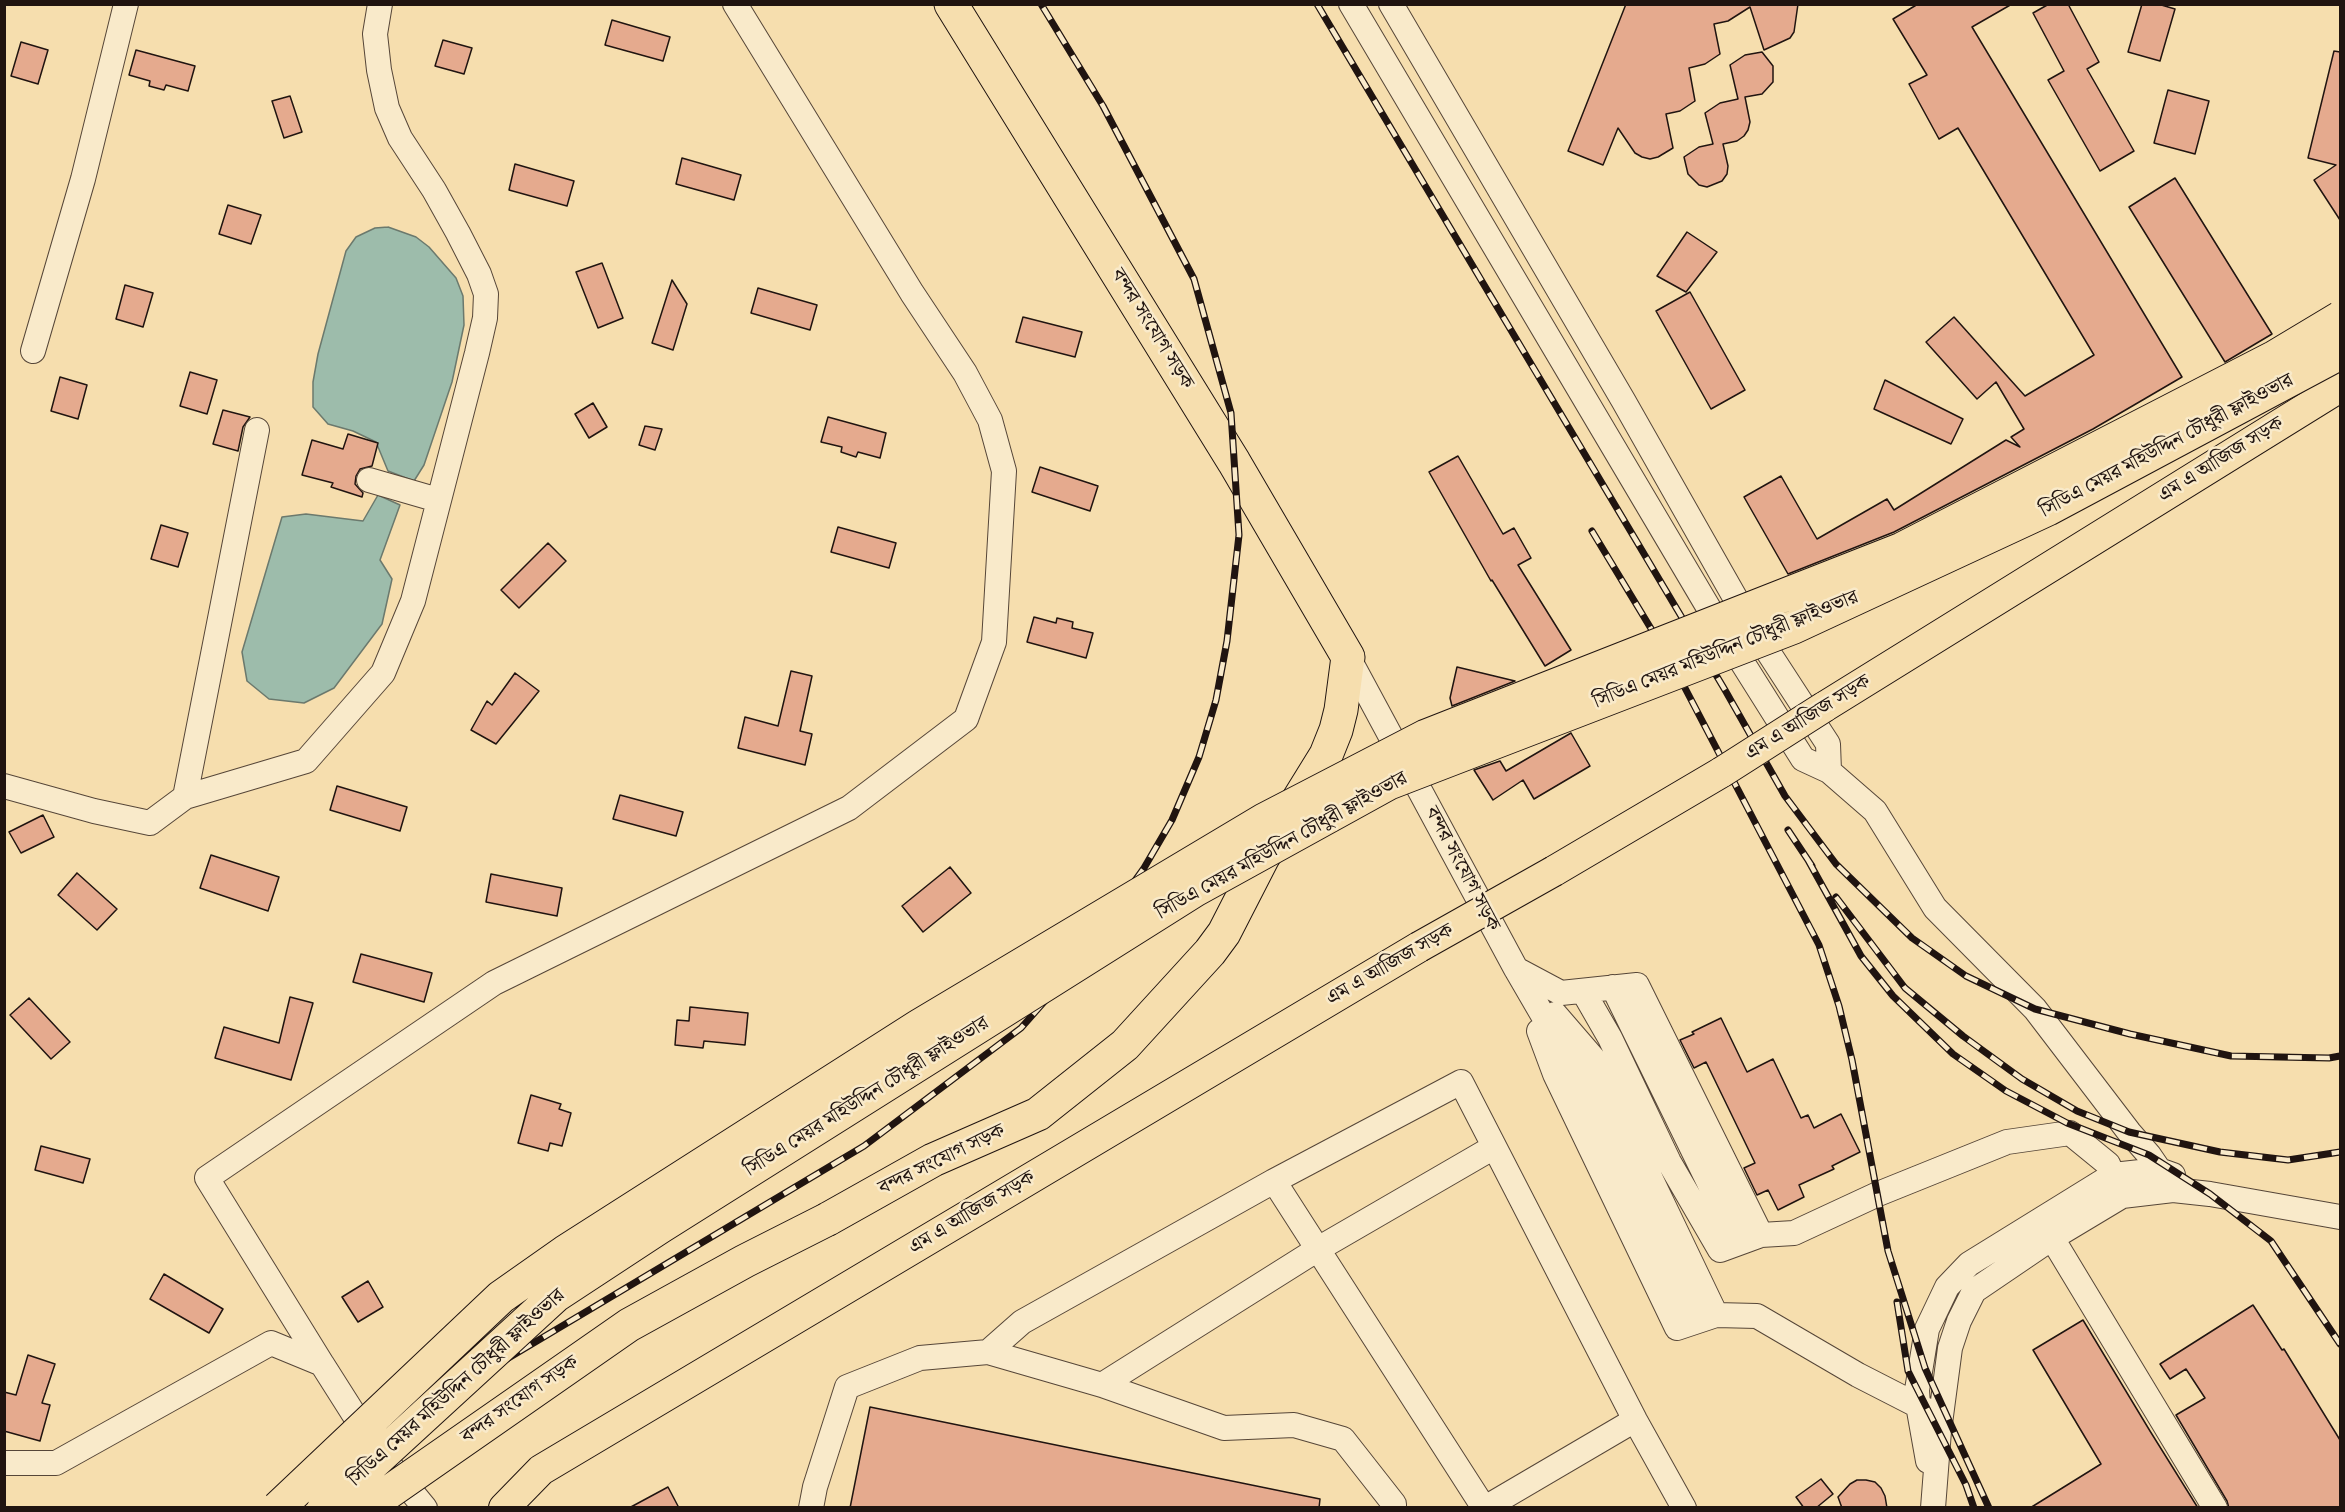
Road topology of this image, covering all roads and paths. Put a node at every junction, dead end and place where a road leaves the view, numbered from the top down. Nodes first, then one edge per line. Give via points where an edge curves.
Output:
1 (126, 4) edge
2 (380, 4) edge
3 (735, 4) edge
4 (951, 4) edge
5 (1351, 4) edge
6 (1391, 4) edge
7 (2340, 318) edge
8 (33, 351) dead end
9 (2340, 353) edge
10 (2340, 387) edge
11 (257, 430) dead end
12 (371, 481) dead end
13 (427, 497) junction
14 (1348, 657) junction
15 (1829, 771) junction
16 (4, 786) edge
17 (185, 797) junction
18 (1516, 969) junction
19 (1613, 987) junction
20 (1583, 991) junction
21 (1494, 1147) junction
22 (2166, 1180) junction
23 (1274, 1181) junction
24 (2117, 1185) junction
25 (2340, 1217) edge
26 (1761, 1235) junction
27 (2052, 1238) junction
28 (1738, 1242) junction
29 (1318, 1249) junction
30 (1706, 1318) junction
31 (988, 1352) junction
32 (322, 1364) junction
33 (1101, 1385) junction
34 (1918, 1405) junction
35 (1940, 1418) junction
36 (1635, 1420) junction
37 (4, 1463) edge
38 (1934, 1500) edge
39 (278, 1508) edge
40 (324, 1508) edge
41 (366, 1508) edge
42 (425, 1508) edge
43 (504, 1508) edge
44 (812, 1508) edge
45 (1394, 1508) edge
46 (1485, 1508) edge
47 (1684, 1508) edge
48 (2215, 1508) edge

1 - 8 street via 83,179
2 - 13 street via 375,34 387,108 400,138 458,233 486,294 477,352
3 - 32 street via 965,373 990,420 1004,471 994,642 966,720 849,808 494,983 207,1178
4 - 14 highway, বন্দর সংযোগ সড়ক via 1234,462
5 - 15 street via 1726,636 1803,759
6 - 15 street via 1750,624 1828,744
7 - 39 highway, bridge via 2275,357 1902,549 1426,736 1264,820 919,1026 538,1271 501,1297
9 - 40 highway, সিডিএ মেয়র মহিউদ্দিন চৌধুরী ফ্লাইওভার, bridge via 2037,514 1794,627 1389,783 1195,890 555,1296
10 - 43 main road, এম এ আজিজ সড়ক, bridge via 1722,772 1419,947 541,1470
11 - 17 street
12 - 13 street
13 - 17 street via 413,601 383,673 306,761
14 - 18 street, বন্দর সংযোগ সড়ক
14 - 41 highway, বন্দর সংযোগ সড়ক, bridge via 1341,710 1326,755 1263,857 1224,933 1125,1045 1038,1114 933,1160 629,1325
15 - 22 street via 1875,811 1935,908 2035,1009
16 - 17 street via 150,823
18 - 20 street via 1561,993
18 - 30 street via 1593,1058
18 - 30 street via 1555,1074 1677,1328
19 - 20 street
19 - 26 street via 1637,985
19 - 28 street
20 - 28 street via 1610,1038 1669,1162 1720,1250
21 - 23 street via 1461,1082
21 - 29 street
21 - 36 street
22 - 24 street
22 - 25 street via 2210,1194
23 - 29 street
23 - 31 street via 1022,1323
24 - 26 street via 2108,1164 2070,1134 2007,1142 1794,1233
24 - 27 street
24 - 34 street via 1969,1264 1947,1287 1927,1329
26 - 28 street
27 - 35 street via 1974,1291 1950,1348
27 - 48 street
29 - 33 street
29 - 46 street
30 - 34 street via 1757,1316 1857,1375
31 - 33 street
31 - 44 street via 920,1358 847,1387
32 - 37 street via 271,1343 56,1463
32 - 42 street via 374,1446
33 - 45 street via 1224,1428 1294,1425 1343,1439
34 - 35 street
34 - 38 street
35 - 38 street
36 - 46 street
36 - 47 street

